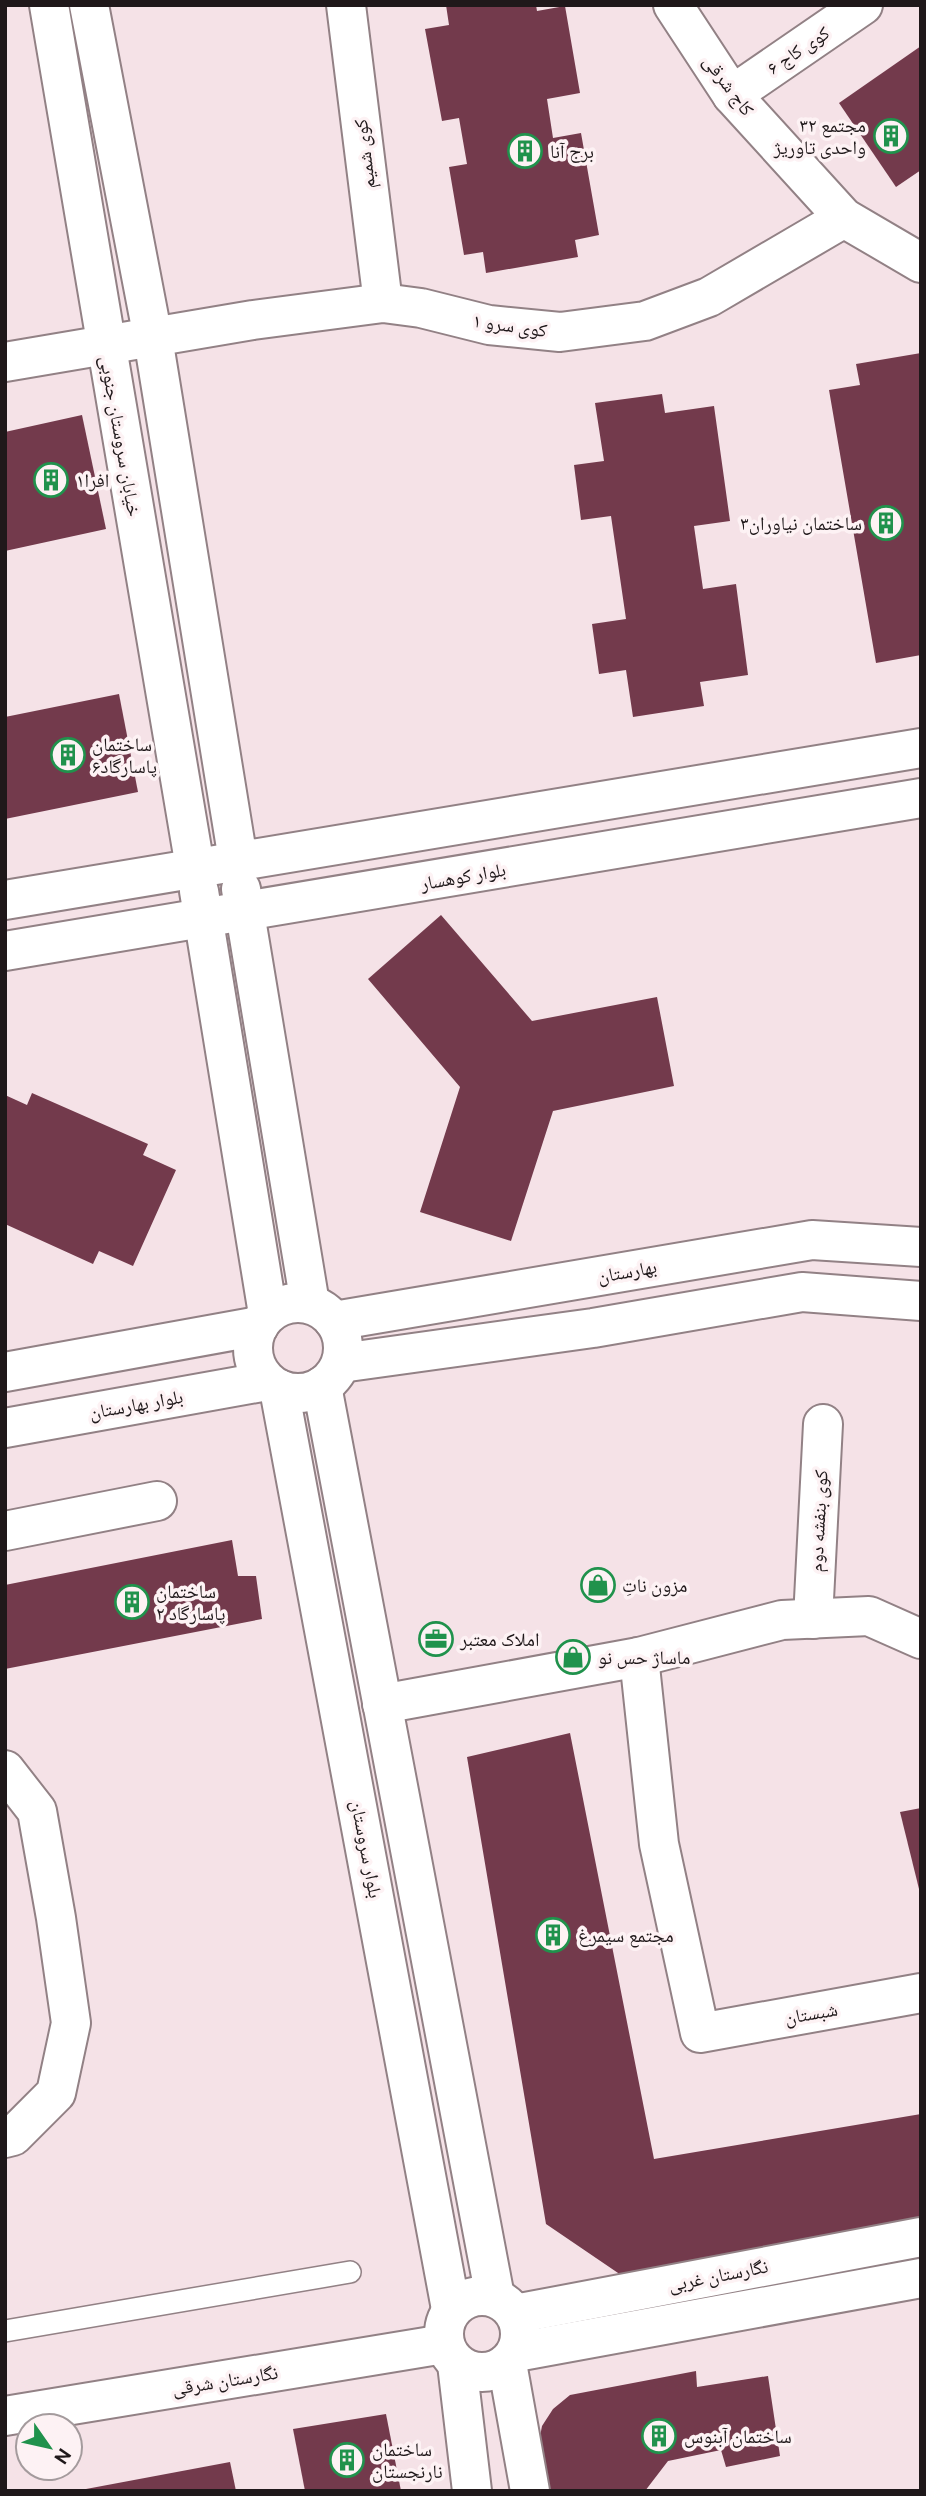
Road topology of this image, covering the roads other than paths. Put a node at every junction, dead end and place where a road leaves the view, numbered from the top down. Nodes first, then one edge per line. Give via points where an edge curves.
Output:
1 (49, 5) edge
2 (89, 5) edge
3 (346, 5) edge
4 (673, 5) edge
5 (863, 5) edge
6 (732, 95) junction
7 (844, 218) junction
8 (921, 263) edge
9 (383, 303) junction
10 (153, 338) junction
11 (106, 346) junction
12 (5, 362) edge
13 (921, 748) edge
14 (921, 798) edge
15 (238, 860) junction
16 (195, 867) junction
17 (5, 900) edge
18 (244, 913) junction
19 (204, 918) junction
20 (5, 951) edge
21 (921, 1247) edge
22 (921, 1301) edge
23 (322, 1312) junction
24 (263, 1320) junction
25 (5, 1372) edge
26 (332, 1374) junction
27 (273, 1385) junction
28 (822, 1424) dead end
29 (7, 1429) edge
30 (157, 1501) dead end
31 (5, 1531) edge
32 (813, 1619) junction
33 (921, 1639) edge
34 (639, 1657) junction
35 (382, 1704) junction
36 (5, 1770) edge
37 (921, 1993) edge
38 (5, 2138) edge
39 (921, 2236) edge
40 (350, 2272) dead end
41 (921, 2278) edge
42 (505, 2305) junction
43 (5, 2331) edge
44 (451, 2339) junction
45 (512, 2358) junction
46 (5, 2416) edge
47 (472, 2491) edge
48 (530, 2491) edge

1 - 11 street, خیابان سروستان جنوبی
2 - 10 street
3 - 9 street, کوی شمیم
4 - 6 street, کاج شرقی
5 - 6 street, کوی کاج ۶
6 - 7 street, کاج شرقی
7 - 8 street, کاج شرقی
7 - 9 street, کوی سرو ۱ via 709,297 645,321 560,332 489,325
9 - 10 street, کوی سرو ۱
10 - 11 street, کوی سرو ۱
10 - 15 street
11 - 12 street, کوی سرو ۱
11 - 16 street, خیابان سروستان جنوبی
13 - 15 street
14 - 18 street, بلوار کوهسار
15 - 16 street
15 - 18 street
16 - 17 street
16 - 19 street, خیابان سروستان جنوبی
18 - 19 street, بلوار کوهسار
18 - 23 street
19 - 20 street, بلوار کوهسار
19 - 24 street, خیابان سروستان جنوبی
21 - 23 street, بهارستان via 812,1240
22 - 26 street via 802,1292
23 - 24 street via 281,1307
23 - 26 street via 341,1334
24 - 25 street
24 - 27 street via 254,1340 254,1355 258,1369
26 - 27 street via 294,1393
26 - 35 street
27 - 29 street, بلوار بهارستان
27 - 44 street, بلوار سروستان
28 - 32 street, کوی بنفشه دوم
30 - 31 street
32 - 33 street via 869,1616
32 - 34 street via 782,1620
34 - 35 street
34 - 37 street, شبستان via 659,1844 700,2033
35 - 42 street
36 - 38 street via 37,1811 71,2023 57,2093 13,2136
39 - 42 street, نگارستان غربی
40 - 43 lane
41 - 45 street, نگارستان غربی
42 - 44 street via 471,2296
42 - 45 street via 520,2340
44 - 45 street via 483,2372
44 - 46 street, نگارستان شرقی
44 - 47 street, بلوار سروستان
45 - 48 street

